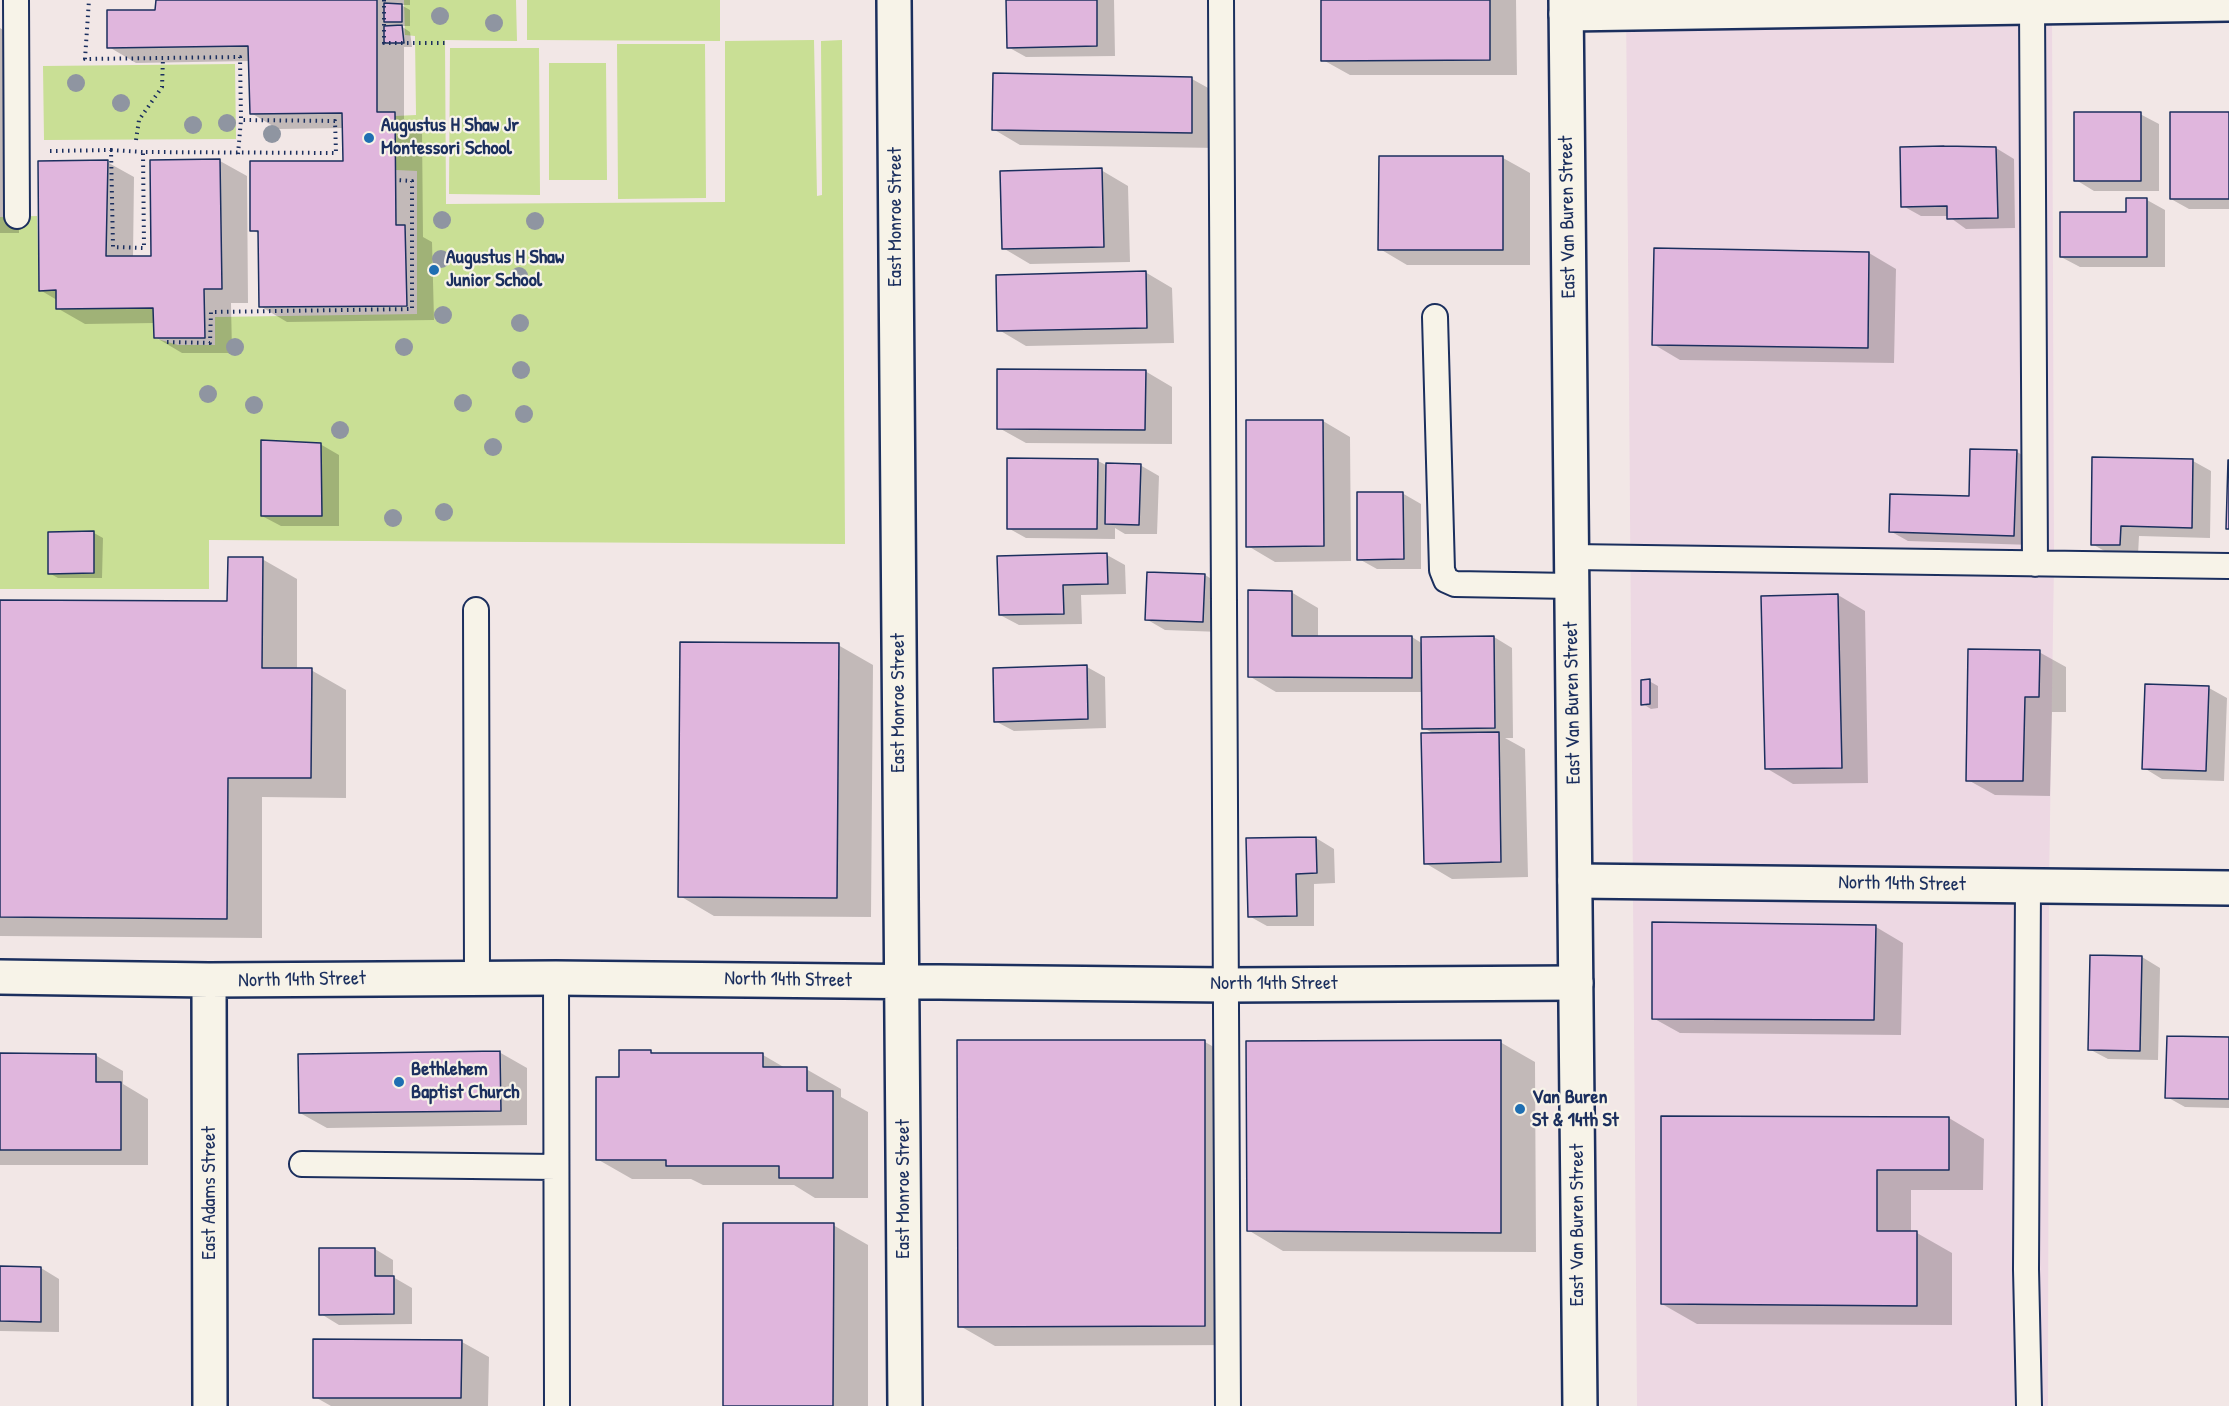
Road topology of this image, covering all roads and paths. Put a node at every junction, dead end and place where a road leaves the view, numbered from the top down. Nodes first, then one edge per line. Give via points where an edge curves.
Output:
1 (16, 0) edge
2 (88, 0) edge
3 (384, 0) edge
4 (894, 0) edge
5 (1221, 0) edge
6 (2229, 3) edge
7 (2032, 6) junction
8 (1566, 7) edge
9 (445, 43) dead end
10 (163, 58) junction
11 (240, 120) junction
12 (136, 140) dead end
13 (111, 150) junction
14 (42, 151) dead end
15 (143, 152) junction
16 (238, 154) junction
17 (396, 180) dead end
18 (17, 216) dead end
19 (1435, 317) dead end
20 (167, 342) dead end
21 (2035, 564) junction
22 (2229, 566) edge
23 (1572, 572) junction
24 (476, 610) dead end
25 (1575, 881) junction
26 (2028, 885) junction
27 (2229, 888) edge
28 (0, 977) edge
29 (477, 978) junction
30 (556, 978) junction
31 (209, 980) junction
32 (902, 981) junction
33 (1576, 983) junction
34 (1227, 985) junction
35 (302, 1164) dead end
36 (556, 1167) junction
37 (210, 1406) edge
38 (557, 1406) edge
39 (905, 1406) edge
40 (1228, 1406) edge
41 (1580, 1406) edge
42 (2030, 1406) edge

1 - 18 lane
2 - 10 path via 85,59
3 - 9 path via 384,43
4 - 32 street, East Monroe Street
5 - 34 lane
6 - 7 street
7 - 8 street
7 - 21 lane
8 - 23 street, East Van Buren Street
10 - 11 path via 240,57
10 - 12 path via 162,87 139,120
11 - 16 path
11 - 16 path via 335,121 336,153
13 - 14 path
13 - 15 path
13 - 15 path via 113,247 144,248
15 - 16 path
17 - 20 path via 412,181 412,309 211,312 210,343
19 - 23 lane via 1442,570 1446,580 1455,584
21 - 22 lane
21 - 23 lane
23 - 25 street, East Van Buren Street
24 - 29 lane
25 - 26 street, North 14th Street
25 - 33 street, East Van Buren Street
26 - 27 street, North 14th Street
26 - 42 lane via 2026,1269
28 - 31 street, North 14th Street
29 - 30 street, North 14th Street
29 - 31 street, North 14th Street
30 - 32 street, North 14th Street
30 - 36 lane
31 - 37 street, East Adams Street
32 - 34 street, North 14th Street
32 - 39 street, East Monroe Street
33 - 34 street, North 14th Street
33 - 41 street, East Van Buren Street
34 - 40 lane
35 - 36 lane
36 - 38 lane

